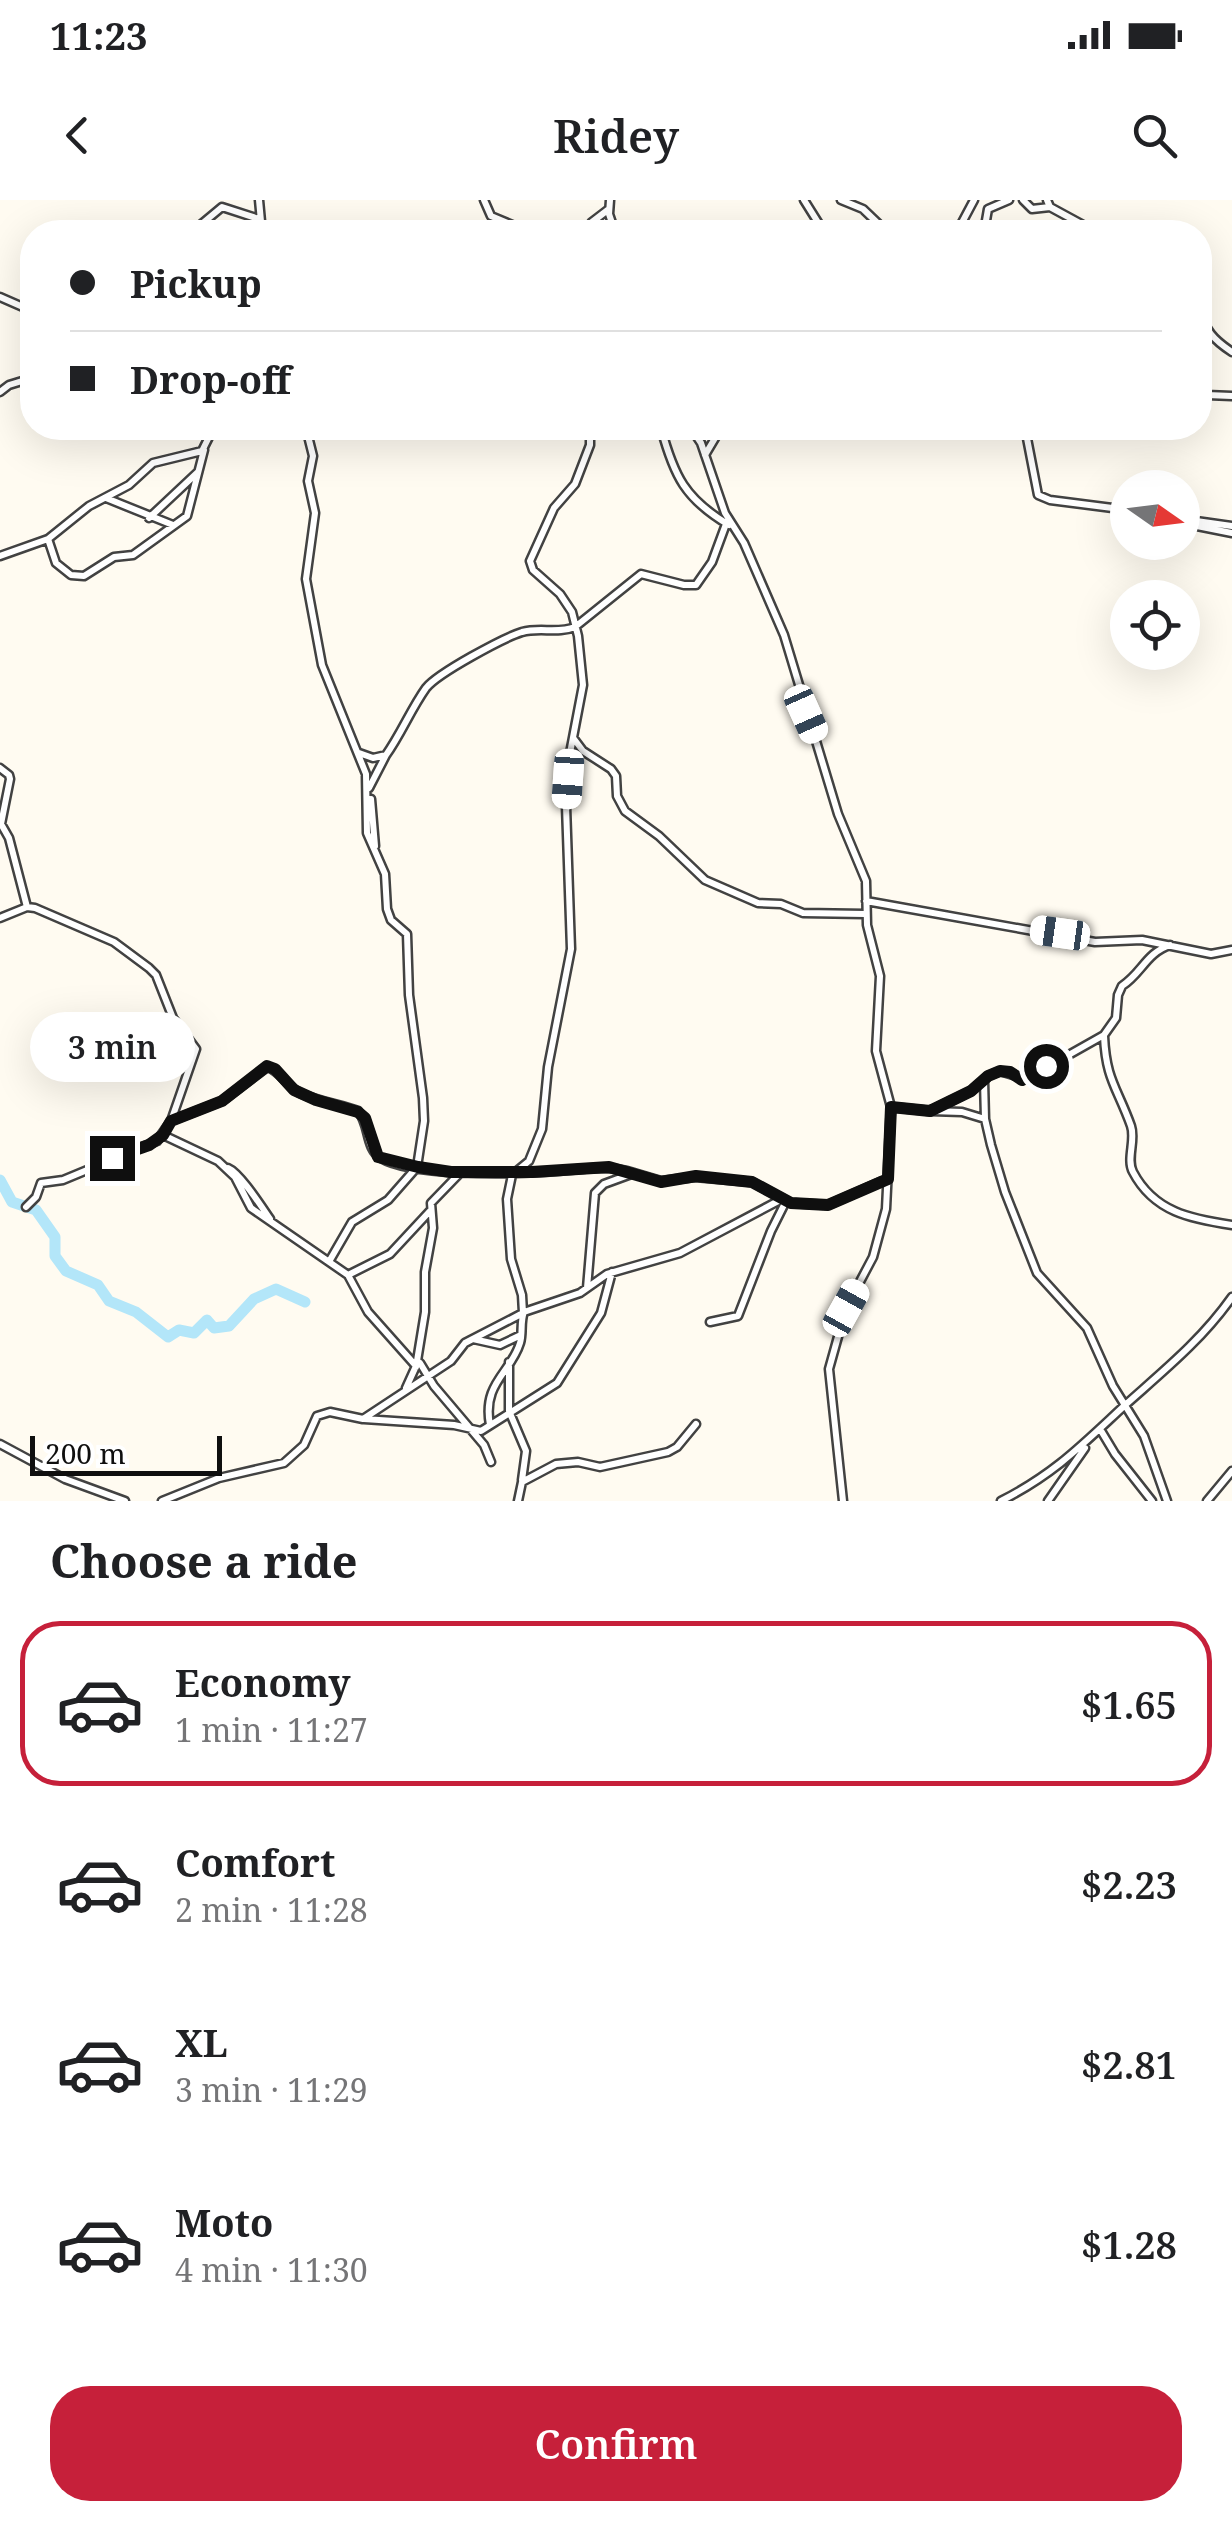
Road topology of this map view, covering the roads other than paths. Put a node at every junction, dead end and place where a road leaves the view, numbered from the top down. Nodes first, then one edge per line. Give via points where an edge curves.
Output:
1 (259, 200) edge
2 (484, 200) edge
3 (841, 200) edge
4 (1009, 200) edge
5 (1023, 200) edge
6 (223, 203) edge
7 (1049, 203) edge
8 (259, 220) joint
9 (500, 220) edge
10 (876, 220) edge
11 (986, 220) edge
12 (1077, 220) edge
13 (1212, 336) edge
14 (1232, 352) edge
15 (208, 440) edge
16 (309, 440) edge
17 (590, 440) edge
18 (666, 440) edge
19 (697, 440) edge
20 (714, 440) edge
21 (1027, 440) edge
22 (204, 449) junction
23 (705, 455) junction
24 (199, 472) junction
25 (106, 498) junction
26 (1110, 508) edge
27 (148, 518) junction
28 (1200, 524) edge
29 (729, 525) junction
30 (174, 526) junction
31 (1232, 530) edge
32 (48, 538) junction
33 (0, 556) edge
34 (575, 627) junction
35 (574, 739) junction
36 (358, 753) junction
37 (386, 756) junction
38 (0, 768) edge
39 (368, 791) junction
40 (866, 901) junction
41 (28, 907) junction
42 (866, 914) junction
43 (0, 918) edge
44 (1170, 945) junction
45 (1232, 950) edge
46 (1104, 1035) junction
47 (984, 1080) junction
48 (891, 1107) junction
49 (930, 1111) junction
50 (985, 1119) junction
51 (171, 1121) junction
52 (163, 1135) junction
53 (418, 1167) junction
54 (462, 1172) junction
55 (515, 1172) junction
56 (634, 1173) junction
57 (888, 1179) junction
58 (784, 1200) junction
59 (26, 1207) dead end
60 (430, 1210) junction
61 (1232, 1225) edge
62 (330, 1260) junction
63 (612, 1272) junction
64 (348, 1275) junction
65 (587, 1288) junction
66 (1232, 1297) edge
67 (522, 1314) junction
68 (710, 1322) dead end
69 (521, 1335) junction
70 (472, 1338) junction
71 (509, 1362) junction
72 (418, 1365) junction
73 (426, 1374) junction
74 (406, 1389) junction
75 (1124, 1406) junction
76 (509, 1411) junction
77 (363, 1418) junction
78 (696, 1424) dead end
79 (490, 1425) junction
80 (1100, 1428) junction
81 (470, 1429) junction
82 (1088, 1442) junction
83 (0, 1444) edge
84 (491, 1462) dead end
85 (1232, 1470) edge
86 (522, 1482) junction
87 (125, 1501) edge
88 (162, 1501) edge
89 (518, 1501) edge
90 (843, 1501) edge
91 (1001, 1501) edge
92 (1048, 1501) edge
93 (1152, 1501) edge
94 (1167, 1501) edge
95 (1207, 1501) edge

1 - 8 street
2 - 9 street
3 - 10 street
4 - 11 street via 988,209
5 - 7 street via 1032,209
6 - 8 street
7 - 12 street
13 - 14 street
15 - 22 street
16 - 36 street via 315,508 307,587 325,678
17 - 34 street via 575,484 554,508 530,561 567,602
18 - 29 street via 684,490
19 - 23 street
20 - 23 street
21 - 26 street via 1038,495
22 - 24 street
22 - 25 street via 154,463
23 - 29 street
24 - 27 street
24 - 30 street via 187,516
25 - 27 street
25 - 32 street
27 - 30 street
28 - 31 street
29 - 34 street via 696,585 640,574
29 - 40 street via 744,543 784,635 838,814 866,882
30 - 32 street via 133,554 79,577 56,563
32 - 33 street
34 - 35 street via 583,685
34 - 37 street via 510,636 431,683
35 - 42 street via 616,776 625,811 706,880 803,913
35 - 55 street via 566,806 571,948 542,1129 530,1161
36 - 37 street
36 - 39 street
37 - 39 street
38 - 41 street via 10,780 1,824
39 - 53 street via 367,834 385,874 387,909 408,939 408,995 424,1109
40 - 42 street
40 - 44 street via 1094,942
41 - 43 street
41 - 51 street via 114,942 156,975 173,1018 196,1049
42 - 48 street via 882,988 876,1050
44 - 45 street via 1204,953
44 - 46 street via 1148,955 1122,986 1116,1018
46 - 47 street via 1026,1079 1000,1071
46 - 61 street via 1109,1079 1133,1130 1132,1172 1173,1212
47 - 49 street
47 - 50 street
48 - 49 street
48 - 57 street
49 - 50 street
50 - 75 street via 1037,1273 1087,1328
51 - 52 street
51 - 53 street via 222,1101 267,1066 294,1090 358,1112 378,1157
52 - 59 street via 63,1180 41,1182
52 - 62 street via 240,1175 270,1221
53 - 54 street
53 - 62 street via 388,1200 352,1222
54 - 55 street
54 - 60 street
55 - 56 street via 609,1167
55 - 67 street via 506,1208
56 - 58 street via 661,1182 696,1176 752,1182
56 - 65 street via 595,1193
57 - 58 street via 828,1205
57 - 90 street via 879,1240 846,1308 830,1363
58 - 63 street via 669,1257
58 - 68 street via 738,1316
60 - 64 street via 390,1254
60 - 72 street
62 - 64 street
63 - 65 street
63 - 76 street via 601,1314 557,1383
64 - 72 street via 368,1312
65 - 67 street
66 - 75 street via 1198,1340
67 - 69 street
67 - 70 street
69 - 70 street via 492,1346
69 - 71 street
70 - 73 street via 451,1361
71 - 76 street
71 - 79 street via 495,1384
72 - 73 street
72 - 74 street
73 - 74 street
73 - 81 street
74 - 77 street
75 - 80 street
75 - 94 street via 1144,1436
76 - 79 street
76 - 86 street via 526,1451
77 - 81 street
77 - 88 street via 322,1414 284,1463 218,1478
78 - 86 street via 668,1452 600,1468 556,1464
79 - 81 street
80 - 82 street
80 - 93 street
81 - 84 street
82 - 91 street via 1053,1472
82 - 92 street
83 - 87 street
85 - 95 street
86 - 89 street

